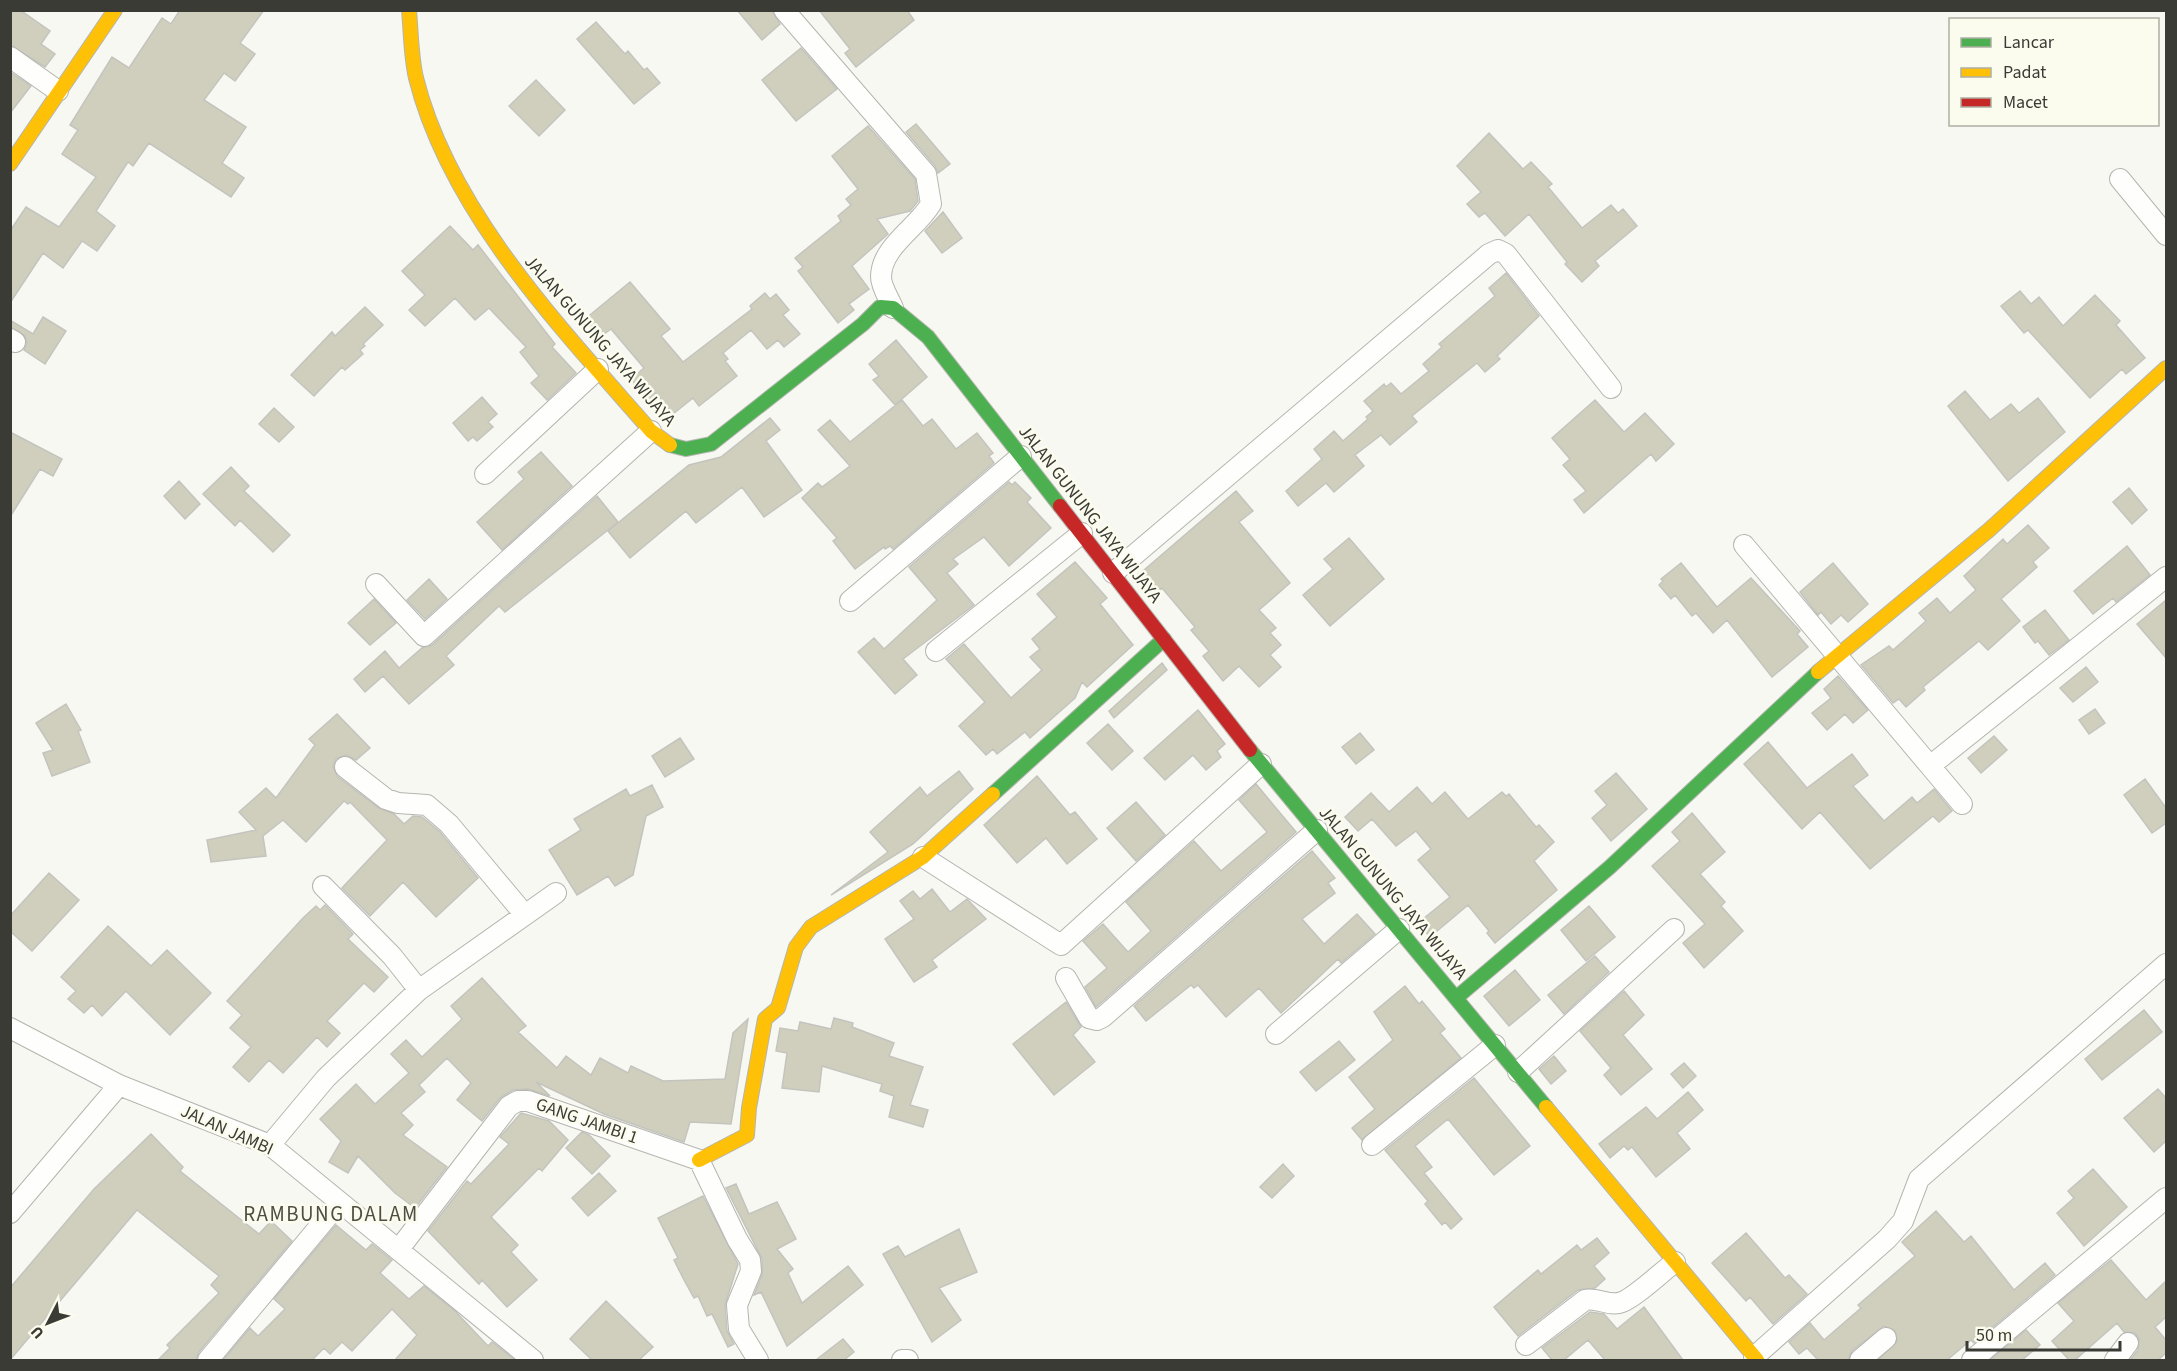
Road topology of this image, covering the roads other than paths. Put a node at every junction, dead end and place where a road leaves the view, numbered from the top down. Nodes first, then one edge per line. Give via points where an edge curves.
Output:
1 (115, 10) edge
2 (409, 10) edge
3 (784, 10) edge
4 (10, 57) edge
5 (58, 91) junction
6 (10, 164) edge
7 (2120, 179) dead end
8 (2166, 235) edge
9 (894, 308) junction
10 (2166, 368) edge
11 (598, 369) junction
12 (1611, 388) dead end
13 (651, 431) junction
14 (1021, 456) junction
15 (485, 474) dead end
16 (1082, 533) junction
17 (1744, 544) dead end
18 (1113, 573) junction
19 (2166, 577) edge
20 (376, 584) dead end
21 (850, 601) dead end
22 (1164, 639) junction
23 (936, 651) dead end
24 (1836, 655) junction
25 (1261, 764) junction
26 (1930, 766) junction
27 (345, 768) dead end
28 (1962, 804) dead end
29 (1317, 830) junction
30 (923, 857) junction
31 (323, 886) dead end
32 (556, 893) dead end
33 (525, 915) junction
34 (1399, 929) junction
35 (1674, 929) dead end
36 (2166, 964) edge
37 (1066, 978) dead end
38 (419, 990) junction
39 (1456, 998) junction
40 (10, 1028) edge
41 (1276, 1034) dead end
42 (1495, 1045) junction
43 (1518, 1072) junction
44 (119, 1085) junction
45 (270, 1145) junction
46 (1372, 1145) dead end
47 (699, 1160) junction
48 (2166, 1198) edge
49 (339, 1203) junction
50 (10, 1213) edge
51 (399, 1250) junction
52 (1675, 1262) junction
53 (1886, 1338) dead end
54 (2128, 1343) dead end
55 (1526, 1345) dead end
56 (1756, 1359) edge
57 (208, 1360) edge
58 (533, 1360) edge
59 (759, 1360) edge
60 (902, 1360) edge
61 (908, 1360) edge
62 (1860, 1360) edge
63 (1972, 1360) edge
64 (2115, 1360) edge

1 - 5 street
2 - 11 street, JALAN GUNUNG JAYA WIJAYA via 418,85 444,155 506,259
3 - 9 street via 926,174 931,204 894,246 881,278
4 - 5 street
5 - 6 street
7 - 8 street
9 - 13 street, JALAN GUNUNG JAYA WIJAYA via 880,307 711,444 686,451 665,444
9 - 14 street, JALAN GUNUNG JAYA WIJAYA via 928,337
10 - 24 street via 1989,530
11 - 13 street, JALAN GUNUNG JAYA WIJAYA
11 - 15 street
12 - 18 street via 1506,254 1498,250
13 - 20 street via 424,636
14 - 16 street, JALAN GUNUNG JAYA WIJAYA
14 - 21 street
16 - 18 street, JALAN GUNUNG JAYA WIJAYA
16 - 23 street
17 - 24 street
18 - 22 street, JALAN GUNUNG JAYA WIJAYA
19 - 26 street
22 - 25 street, JALAN GUNUNG JAYA WIJAYA
22 - 30 street
24 - 26 street
24 - 39 street via 1610,867
25 - 29 street, JALAN GUNUNG JAYA WIJAYA
25 - 30 street via 1061,945
26 - 28 street
27 - 33 street via 386,798 432,809
29 - 34 street, JALAN GUNUNG JAYA WIJAYA
29 - 37 street via 1097,1020 1089,1018
30 - 47 street via 811,927 796,947 778,1008 765,1019 747,1135
31 - 38 street via 392,956
32 - 33 street
33 - 38 street
34 - 39 street, JALAN GUNUNG JAYA WIJAYA
34 - 41 street
35 - 43 street
36 - 56 street via 1919,1179 1903,1221 1887,1239
38 - 45 street via 326,1078
39 - 42 street, JALAN GUNUNG JAYA WIJAYA
40 - 44 street, JALAN JAMBI
42 - 43 street, JALAN GUNUNG JAYA WIJAYA
42 - 46 street
43 - 52 street, JALAN GUNUNG JAYA WIJAYA
44 - 45 street, JALAN JAMBI
44 - 50 street
45 - 49 street, JALAN JAMBI
47 - 51 street, GANG JAMBI 1 via 528,1101 518,1101 510,1106
47 - 59 street via 750,1260 750,1271 737,1305 738,1321
48 - 63 street
49 - 51 street, JALAN JAMBI
49 - 57 street
51 - 58 street, JALAN JAMBI
52 - 55 street via 1622,1302 1585,1300
52 - 56 street, JALAN GUNUNG JAYA WIJAYA
53 - 62 street
54 - 64 street
60 - 61 street

